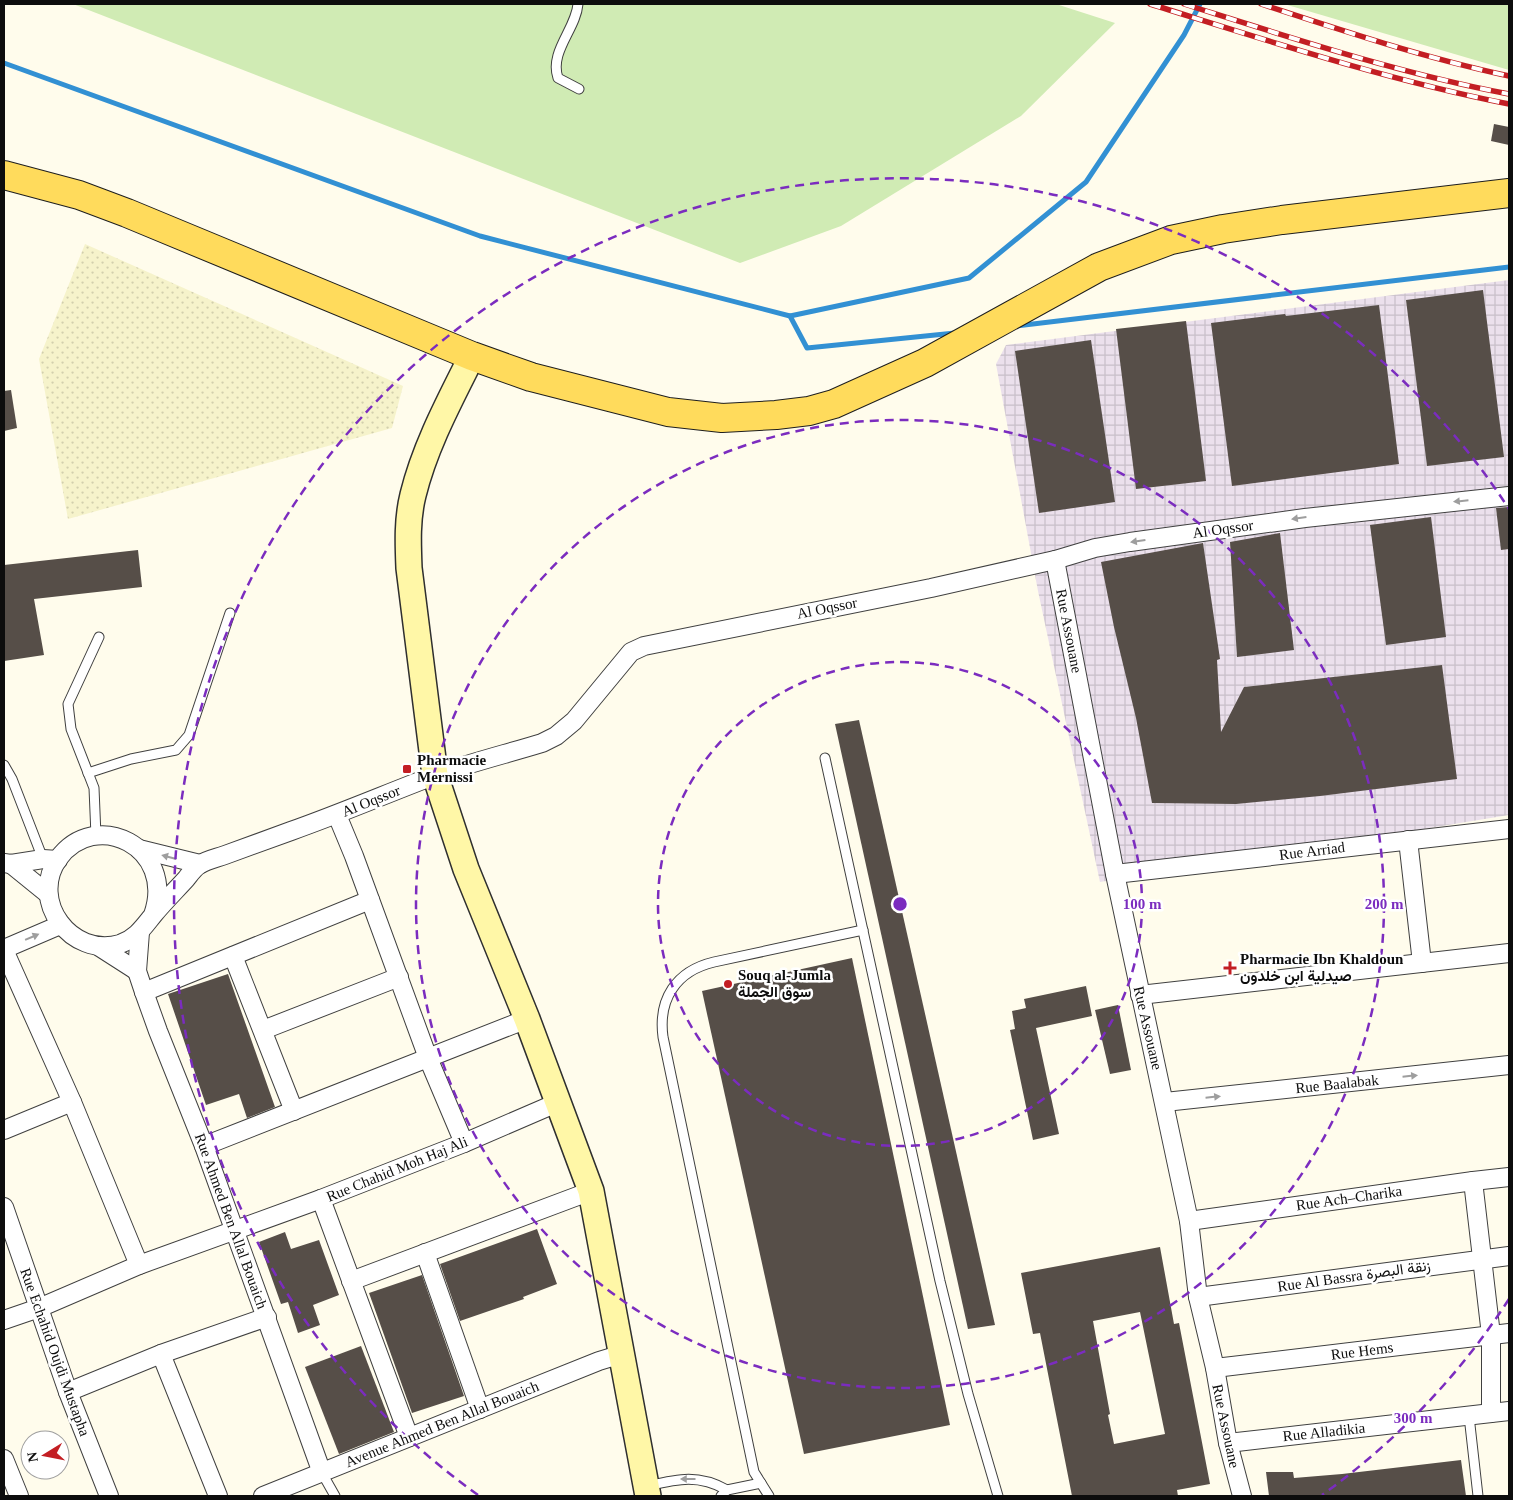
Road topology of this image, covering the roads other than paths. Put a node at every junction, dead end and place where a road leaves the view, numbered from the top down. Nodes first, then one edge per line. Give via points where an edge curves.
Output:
1 (578, 4) edge
2 (579, 89) dead end
3 (4, 175) edge
4 (1509, 193) edge
5 (472, 356) junction
6 (1509, 496) edge
7 (1055, 560) junction
8 (230, 613) dead end
9 (99, 637) dead end
10 (825, 758) dead end
11 (4, 765) edge
12 (88, 773) junction
13 (435, 776) junction
14 (337, 815) junction
15 (1509, 829) edge
16 (96, 836) junction
17 (1408, 840) junction
18 (139, 849) junction
19 (50, 859) junction
20 (7, 864) edge
21 (200, 864) junction
22 (1115, 874) junction
23 (48, 894) junction
24 (370, 900) junction
25 (153, 915) junction
26 (60, 925) junction
27 (863, 930) junction
28 (140, 932) junction
29 (98, 946) junction
30 (4, 949) edge
31 (1509, 954) edge
32 (233, 956) junction
33 (1422, 963) junction
34 (137, 971) junction
35 (399, 977) junction
36 (144, 992) junction
37 (1140, 995) junction
38 (527, 1019) junction
39 (262, 1030) junction
40 (428, 1058) junction
41 (1509, 1065) edge
42 (72, 1102) junction
43 (559, 1102) junction
44 (1165, 1102) junction
45 (294, 1111) junction
46 (4, 1130) edge
47 (464, 1142) junction
48 (204, 1146) junction
49 (1509, 1177) edge
50 (1474, 1180) junction
51 (591, 1191) junction
52 (321, 1199) junction
53 (4, 1207) edge
54 (1189, 1221) junction
55 (235, 1231) junction
56 (425, 1253) junction
57 (1509, 1256) edge
58 (1483, 1259) junction
59 (139, 1265) junction
60 (351, 1281) junction
61 (1198, 1297) junction
62 (39, 1308) junction
63 (267, 1317) junction
64 (4, 1320) edge
65 (1509, 1333) edge
66 (1492, 1335) junction
67 (160, 1354) junction
68 (622, 1354) junction
69 (1214, 1368) junction
70 (68, 1392) junction
71 (480, 1409) junction
72 (1509, 1411) edge
73 (1491, 1414) junction
74 (1470, 1416) junction
75 (409, 1437) junction
76 (1228, 1443) junction
77 (4, 1459) edge
78 (322, 1473) junction
79 (761, 1483) junction
80 (648, 1491) edge
81 (724, 1493) edge
82 (18, 1496) edge
83 (109, 1496) edge
84 (218, 1496) edge
85 (263, 1496) edge
86 (336, 1496) edge
87 (769, 1496) edge
88 (998, 1496) edge
89 (1242, 1496) edge
90 (1478, 1496) edge

1 - 2 lane via 555,70 558,78
3 - 5 main road via 79,195 127,213
4 - 5 main road via 1282,220 1171,240 1099,267 925,363 834,404 809,411 722,418 668,412 531,377
5 - 13 street via 444,411 422,466 409,520 410,576
6 -> 7 street, Al Oqssor via 1150,539 1095,548
7 - 13 street, Al Oqssor via 638,648 574,721 556,736
7 - 22 street, Rue Assouane
8 - 12 lane via 189,735 176,750 132,758
9 - 12 lane via 68,704 71,729
10 - 27 lane
11 - 19 lane
12 - 16 lane via 94,788
13 - 14 street, Al Oqssor
13 - 38 street via 466,869
14 - 21 street, Al Oqssor
14 - 24 street
15 - 17 street, Rue Arriad
16 - 18 street via 111,836
16 - 19 street via 81,840
17 - 22 street, Rue Arriad
17 - 33 street
21 -> 18 street
18 - 25 street via 154,868 157,880 157,904
19 - 20 street
19 - 23 street
20 - 23 street
21 - 25 street, Al Oqssor
22 - 37 street, Rue Assouane
23 - 26 street
24 - 32 street
24 - 35 street
25 - 28 street
26 - 29 street via 70,935
30 -> 26 street
27 - 79 lane via 696,968 674,987 662,1016 663,1037 754,1472
27 - 88 lane via 953,1336
28 - 29 street via 121,943
28 - 34 street, Rue Ahmed Ben Allal Bouaich
29 - 34 street
30 - 42 street
31 - 33 street
32 - 36 street
32 - 39 street
33 - 37 street
34 - 36 street, Rue Ahmed Ben Allal Bouaich
35 - 39 street
35 - 40 street
36 - 48 street, Rue Ahmed Ben Allal Bouaich
37 - 44 street, Rue Assouane
38 - 40 street
38 - 43 street
39 - 45 street
40 - 45 street
40 - 47 street
44 -> 41 street, Rue Baalabak
42 - 46 street
42 - 59 street
43 - 47 street, Rue Chahid Moh Haj Ali
43 - 51 street
44 - 54 street, Rue Assouane
45 - 48 street
47 - 52 street, Rue Chahid Moh Haj Ali
48 - 55 street, Rue Ahmed Ben Allal Bouaich
49 - 50 street, Rue Ach–Charika
50 - 54 street, Rue Ach–Charika
50 - 58 street
51 - 56 street
51 - 68 street
52 - 55 street, Rue Chahid Moh Haj Ali
52 - 60 street
53 - 62 street, Rue Echahid Oujdi Mustapha
54 - 61 street, Rue Assouane
55 - 59 street, Rue Chahid Moh Haj Ali
55 - 63 street, Rue Ahmed Ben Allal Bouaich
56 - 60 street
56 - 71 street
57 - 58 street, Rue Al Bassra زنقة البصرة
58 - 61 street, Rue Al Bassra زنقة البصرة
58 - 66 street
59 - 62 street, Rue Chahid Moh Haj Ali
60 - 75 street
61 - 69 street, Rue Assouane
62 - 64 street, Rue Chahid Moh Haj Ali
62 - 70 street, Rue Echahid Oujdi Mustapha
63 - 67 street
63 - 78 street, Rue Ahmed Ben Allal Bouaich
65 - 66 street, Rue Hems
66 - 69 street, Rue Hems
66 - 73 street
67 - 70 street
67 - 84 street
68 - 71 street, Avenue Ahmed Ben Allal Bouaich
68 - 80 street
69 - 76 street, Rue Assouane
70 - 83 street, Rue Echahid Oujdi Mustapha
71 - 75 street, Avenue Ahmed Ben Allal Bouaich
72 - 73 street, Rue Alladikia
73 - 74 street, Rue Alladikia
74 - 76 street, Rue Alladikia
74 - 90 lane
75 - 78 street, Avenue Ahmed Ben Allal Bouaich
76 - 89 street, Rue Assouane
77 - 82 street
78 - 85 street, Avenue Ahmed Ben Allal Bouaich
78 - 86 lane
79 - 81 lane
79 - 87 lane
81 -> 80 lane via 709,1482 690,1478

